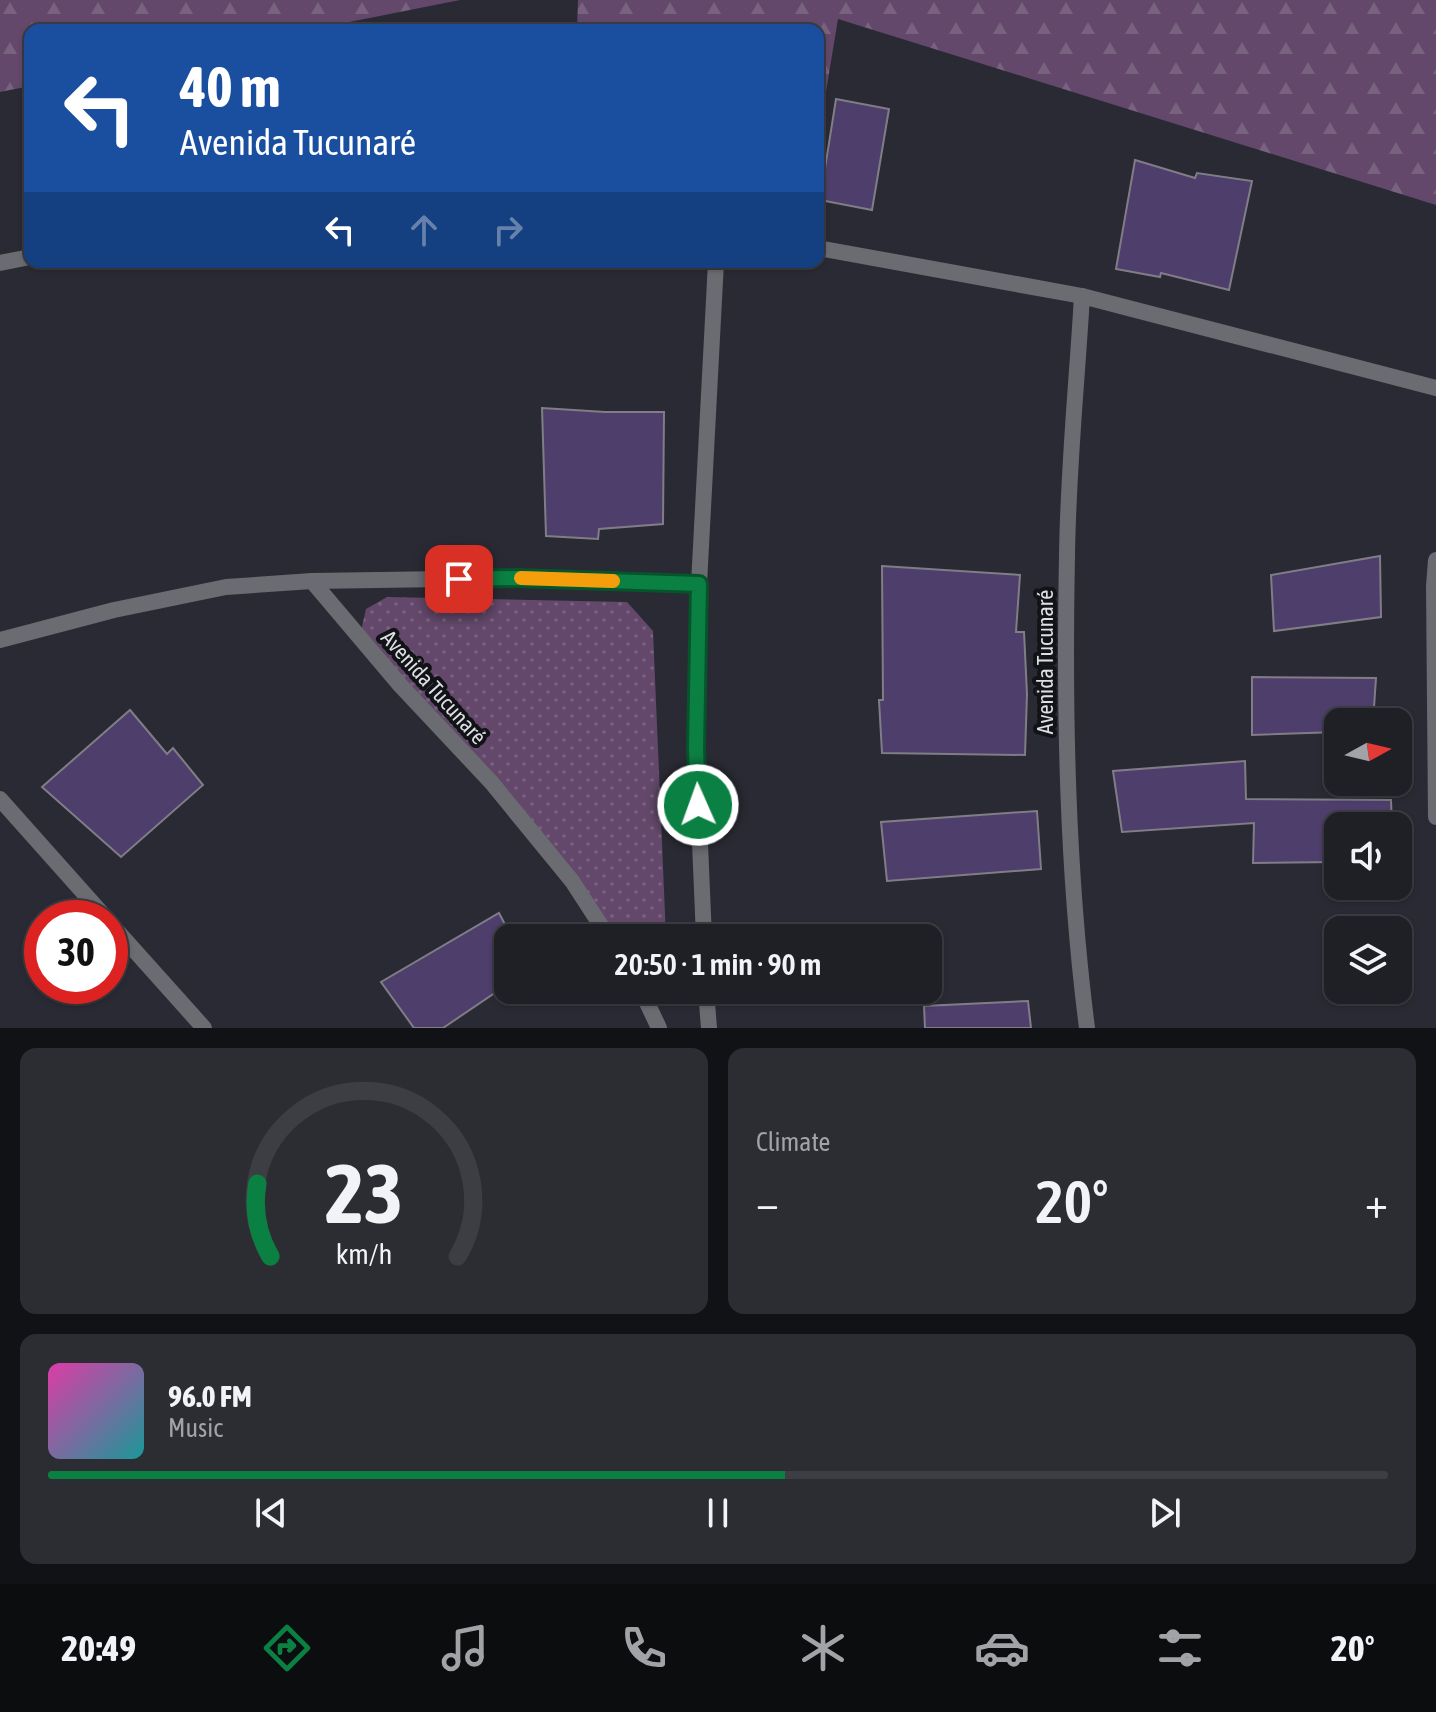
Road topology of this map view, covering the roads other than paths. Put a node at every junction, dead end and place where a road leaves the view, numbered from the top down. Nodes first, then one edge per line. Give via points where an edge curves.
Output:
1 (824, 249) edge
2 (24, 258) edge
3 (0, 263) edge
4 (716, 268) edge
5 (1082, 296) junction
6 (1436, 388) edge
7 (1436, 560) edge
8 (312, 581) junction
9 (699, 584) junction
10 (0, 640) edge
11 (0, 799) edge
12 (1436, 817) edge
13 (90, 900) edge
14 (600, 924) edge
15 (703, 924) edge
16 (128, 943) edge
17 (648, 1004) edge
18 (707, 1004) edge
19 (204, 1028) edge
20 (659, 1028) edge
21 (709, 1028) edge
22 (1087, 1028) edge

1 - 5 street
2 - 3 street
4 - 9 street
5 - 6 street
5 - 22 street, Avenida Tucunaré via 1067,554 1067,727 1078,962
7 - 12 street
8 - 9 street via 517,578
8 - 10 street via 226,587
8 - 14 street, Avenida Tucunaré via 491,782 572,881
9 - 15 street via 696,748
11 - 13 street
16 - 19 street
17 - 20 street
18 - 21 street

